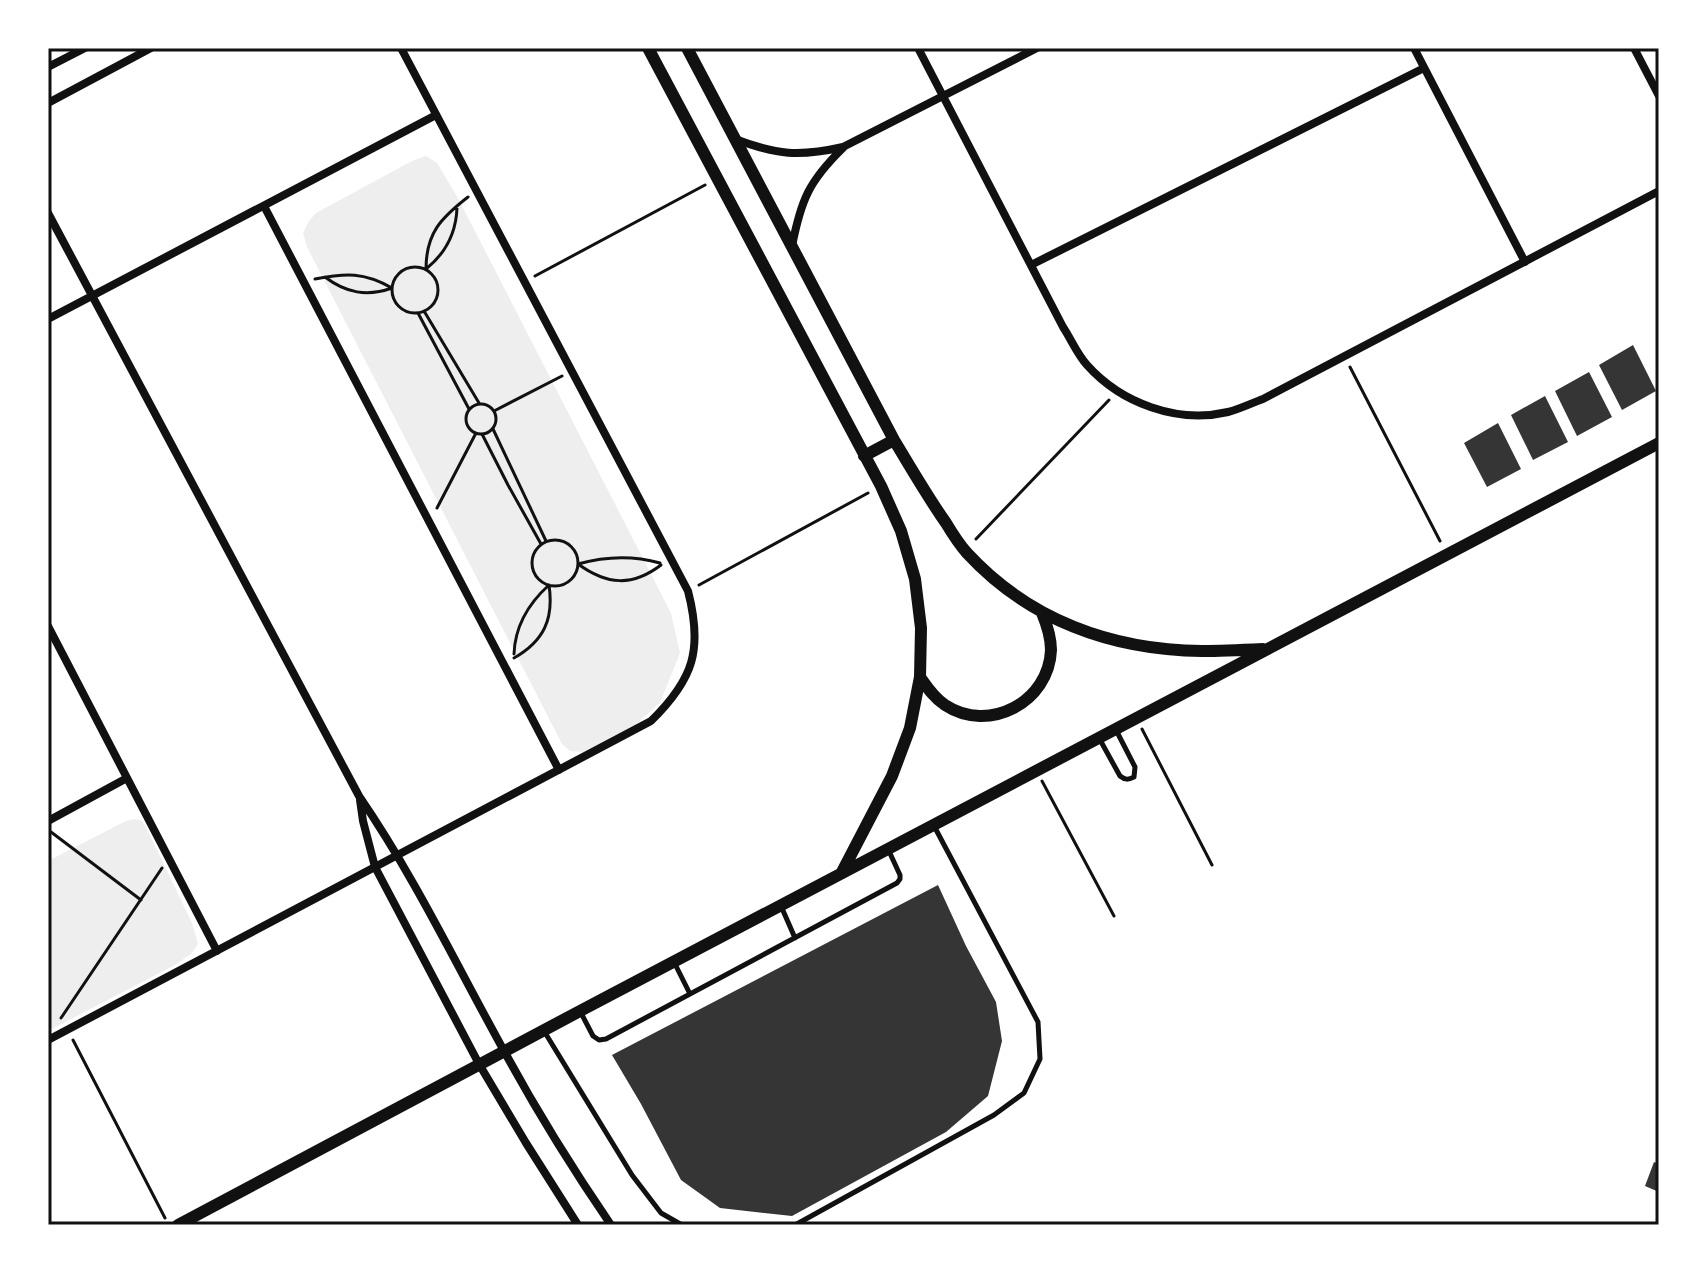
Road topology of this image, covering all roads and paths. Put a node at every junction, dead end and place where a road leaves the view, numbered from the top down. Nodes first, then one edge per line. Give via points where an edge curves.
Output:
1 (85, 48) edge
2 (151, 48) edge
3 (401, 48) edge
4 (648, 48) edge
5 (687, 48) edge
6 (918, 48) edge
7 (1037, 48) edge
8 (1414, 48) edge
9 (1634, 48) edge
10 (48, 67) edge
11 (1424, 68) junction
12 (943, 96) junction
13 (1659, 96) edge
14 (48, 103) edge
15 (436, 115) junction
16 (735, 139) junction
17 (843, 147) junction
18 (717, 179) junction
19 (476, 190) junction
20 (1659, 191) edge
21 (264, 206) junction
22 (457, 206) junction
23 (48, 213) edge
24 (792, 246) junction
25 (1525, 262) junction
26 (1031, 265) junction
27 (426, 269) junction
28 (325, 277) junction
29 (304, 282) junction
30 (525, 282) junction
31 (392, 288) junction
32 (92, 296) junction
33 (424, 311) junction
34 (418, 313) junction
35 (48, 319) edge
36 (1345, 356) junction
37 (572, 370) junction
38 (1117, 392) junction
39 (479, 403) junction
40 (469, 409) junction
41 (494, 411) junction
42 (493, 429) junction
43 (476, 433) junction
44 (482, 434) junction
45 (894, 440) junction
46 (1659, 443) edge
47 (864, 456) junction
48 (881, 486) junction
49 (429, 521) junction
50 (544, 542) junction
51 (965, 551) junction
52 (1447, 554) junction
53 (578, 564) junction
54 (549, 585) junction
55 (688, 591) junction
56 (1042, 613) junction
57 (48, 626) edge
58 (1266, 649) junction
59 (513, 658) junction
60 (920, 677) junction
61 (511, 678) junction
62 (1136, 717) junction
63 (1116, 728) junction
64 (1098, 737) junction
65 (559, 770) junction
66 (1036, 770) junction
67 (127, 778) junction
68 (359, 796) junction
69 (48, 821) edge
70 (933, 824) junction
71 (48, 830) edge
72 (887, 849) junction
73 (398, 855) junction
74 (169, 859) junction
75 (1212, 865) dead end
76 (375, 867) junction
77 (842, 873) junction
78 (141, 900) junction
79 (780, 905) junction
80 (1114, 916) dead end
81 (795, 938) junction
82 (217, 951) junction
83 (674, 961) junction
84 (690, 994) junction
85 (580, 1011) junction
86 (61, 1017) dead end
87 (67, 1030) junction
88 (544, 1030) junction
89 (48, 1040) edge
90 (504, 1051) junction
91 (479, 1064) junction
92 (168, 1225) edge
93 (178, 1225) edge
94 (578, 1225) edge
95 (611, 1225) edge
96 (682, 1225) edge
97 (795, 1225) edge

1 - 10 street
2 - 14 street
3 - 15 street
4 - 18 street
5 - 16 street
6 - 12 street
7 - 12 street
8 - 11 street
9 - 13 street
11 - 25 street
11 - 26 street
12 - 17 street
12 - 26 street
15 - 19 street
15 - 21 street
16 - 17 street via 791,154
16 - 24 street
17 - 24 street via 808,189
18 - 30 path
18 - 47 street
19 - 22 path
19 - 30 street
20 - 25 street
21 - 29 street
21 - 32 street
22 - 27 path via 450,242
22 - 27 path via 432,233
23 - 32 street
24 - 45 street
25 - 36 street
26 - 38 street via 1085,364
27 - 31 path via 405,269
27 - 33 path via 437,294
28 - 29 path
28 - 31 path via 360,275
28 - 31 path via 357,293
29 - 49 street
30 - 37 street
31 - 34 path via 398,305
32 - 35 street
32 - 68 street
33 - 34 path
33 - 39 path
34 - 40 path
36 - 38 street via 1227,412 1189,415 1152,409
36 - 52 path
37 - 41 path
37 - 55 street
38 - 51 path
39 - 40 path
39 - 41 path
40 - 43 path via 467,426
41 - 42 path
42 - 44 path
42 - 50 path
43 - 44 path
43 - 49 path
44 - 50 path
45 - 47 street
45 - 51 street
46 - 52 street
47 - 48 street
48 - 55 path
48 - 60 street via 915,579
49 - 61 street
50 - 53 path via 565,542 575,551
50 - 54 path via 533,554 532,567
51 - 56 street
52 - 58 street
53 - 53 path via 620,557 663,564 621,581 605,579
53 - 54 path via 570,580
54 - 59 path via 523,617
54 - 59 path via 545,628 537,641
55 - 65 street via 695,648 672,701 651,721
56 - 58 street via 1094,635 1148,646
56 - 60 street via 1051,649 1048,667 1030,698 1015,709 979,717 961,713 931,693
57 - 67 street
58 - 62 street
59 - 61 path
60 - 77 street via 910,728 892,776
61 - 65 street
62 - 63 street
62 - 75 path
63 - 64 street
63 - 64 lane via 1135,767 1134,777 1120,776
64 - 66 street
65 - 73 street
66 - 70 street
66 - 80 path
67 - 69 street
67 - 74 street
68 - 73 street
68 - 76 street
70 - 72 street
70 - 97 lane via 1038,1022 1040,1059 1024,1093 994,1115
71 - 78 path
72 - 77 street
72 - 81 lane via 900,875 897,883
73 - 76 street
73 - 90 street
74 - 78 path
74 - 82 street
76 - 82 street
76 - 91 street
77 - 79 street
78 - 86 path
79 - 81 lane
79 - 83 street
81 - 84 lane
82 - 87 street
83 - 84 lane
83 - 85 street
84 - 85 lane via 606,1039 593,1036
85 - 88 street
87 - 89 street
87 - 92 path
88 - 90 street
88 - 96 lane via 632,1175 661,1213
90 - 91 street
90 - 95 street
91 - 93 street
91 - 94 street

